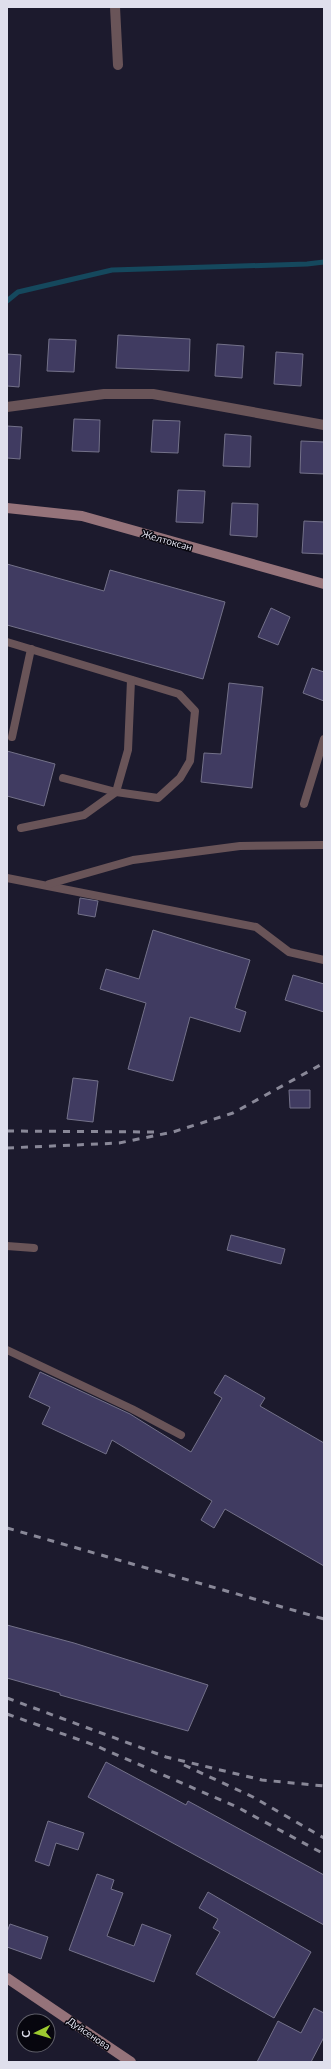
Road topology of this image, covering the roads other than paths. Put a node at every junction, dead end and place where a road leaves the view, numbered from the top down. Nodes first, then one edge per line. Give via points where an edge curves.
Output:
1 (115, 7) edge
2 (118, 65) dead end
3 (7, 407) edge
4 (324, 426) edge
5 (7, 508) edge
6 (324, 584) edge
7 (7, 642) edge
8 (31, 649) junction
9 (131, 680) junction
10 (12, 737) dead end
11 (324, 739) edge
12 (63, 778) dead end
13 (116, 792) junction
14 (304, 804) dead end
15 (21, 828) dead end
16 (323, 845) dead end
17 (7, 878) edge
18 (46, 885) junction
19 (324, 960) edge
20 (7, 1246) edge
21 (34, 1248) dead end
22 (7, 1350) edge
23 (181, 1435) dead end
24 (7, 1978) edge
25 (131, 2062) edge

1 - 2 street
3 - 4 street via 104,394 153,394
5 - 6 main road, Желтоксан via 82,516
7 - 8 lane
8 - 9 lane
8 - 10 lane
9 - 13 lane via 128,750
9 - 13 lane via 179,694 195,711 190,761 180,778 158,798
11 - 14 lane
12 - 13 lane
13 - 15 lane via 84,815
16 - 18 lane via 240,846 133,860
17 - 18 lane
18 - 19 lane via 256,927 289,952
20 - 21 lane
22 - 23 lane
24 - 25 main road, Дуйсенова

